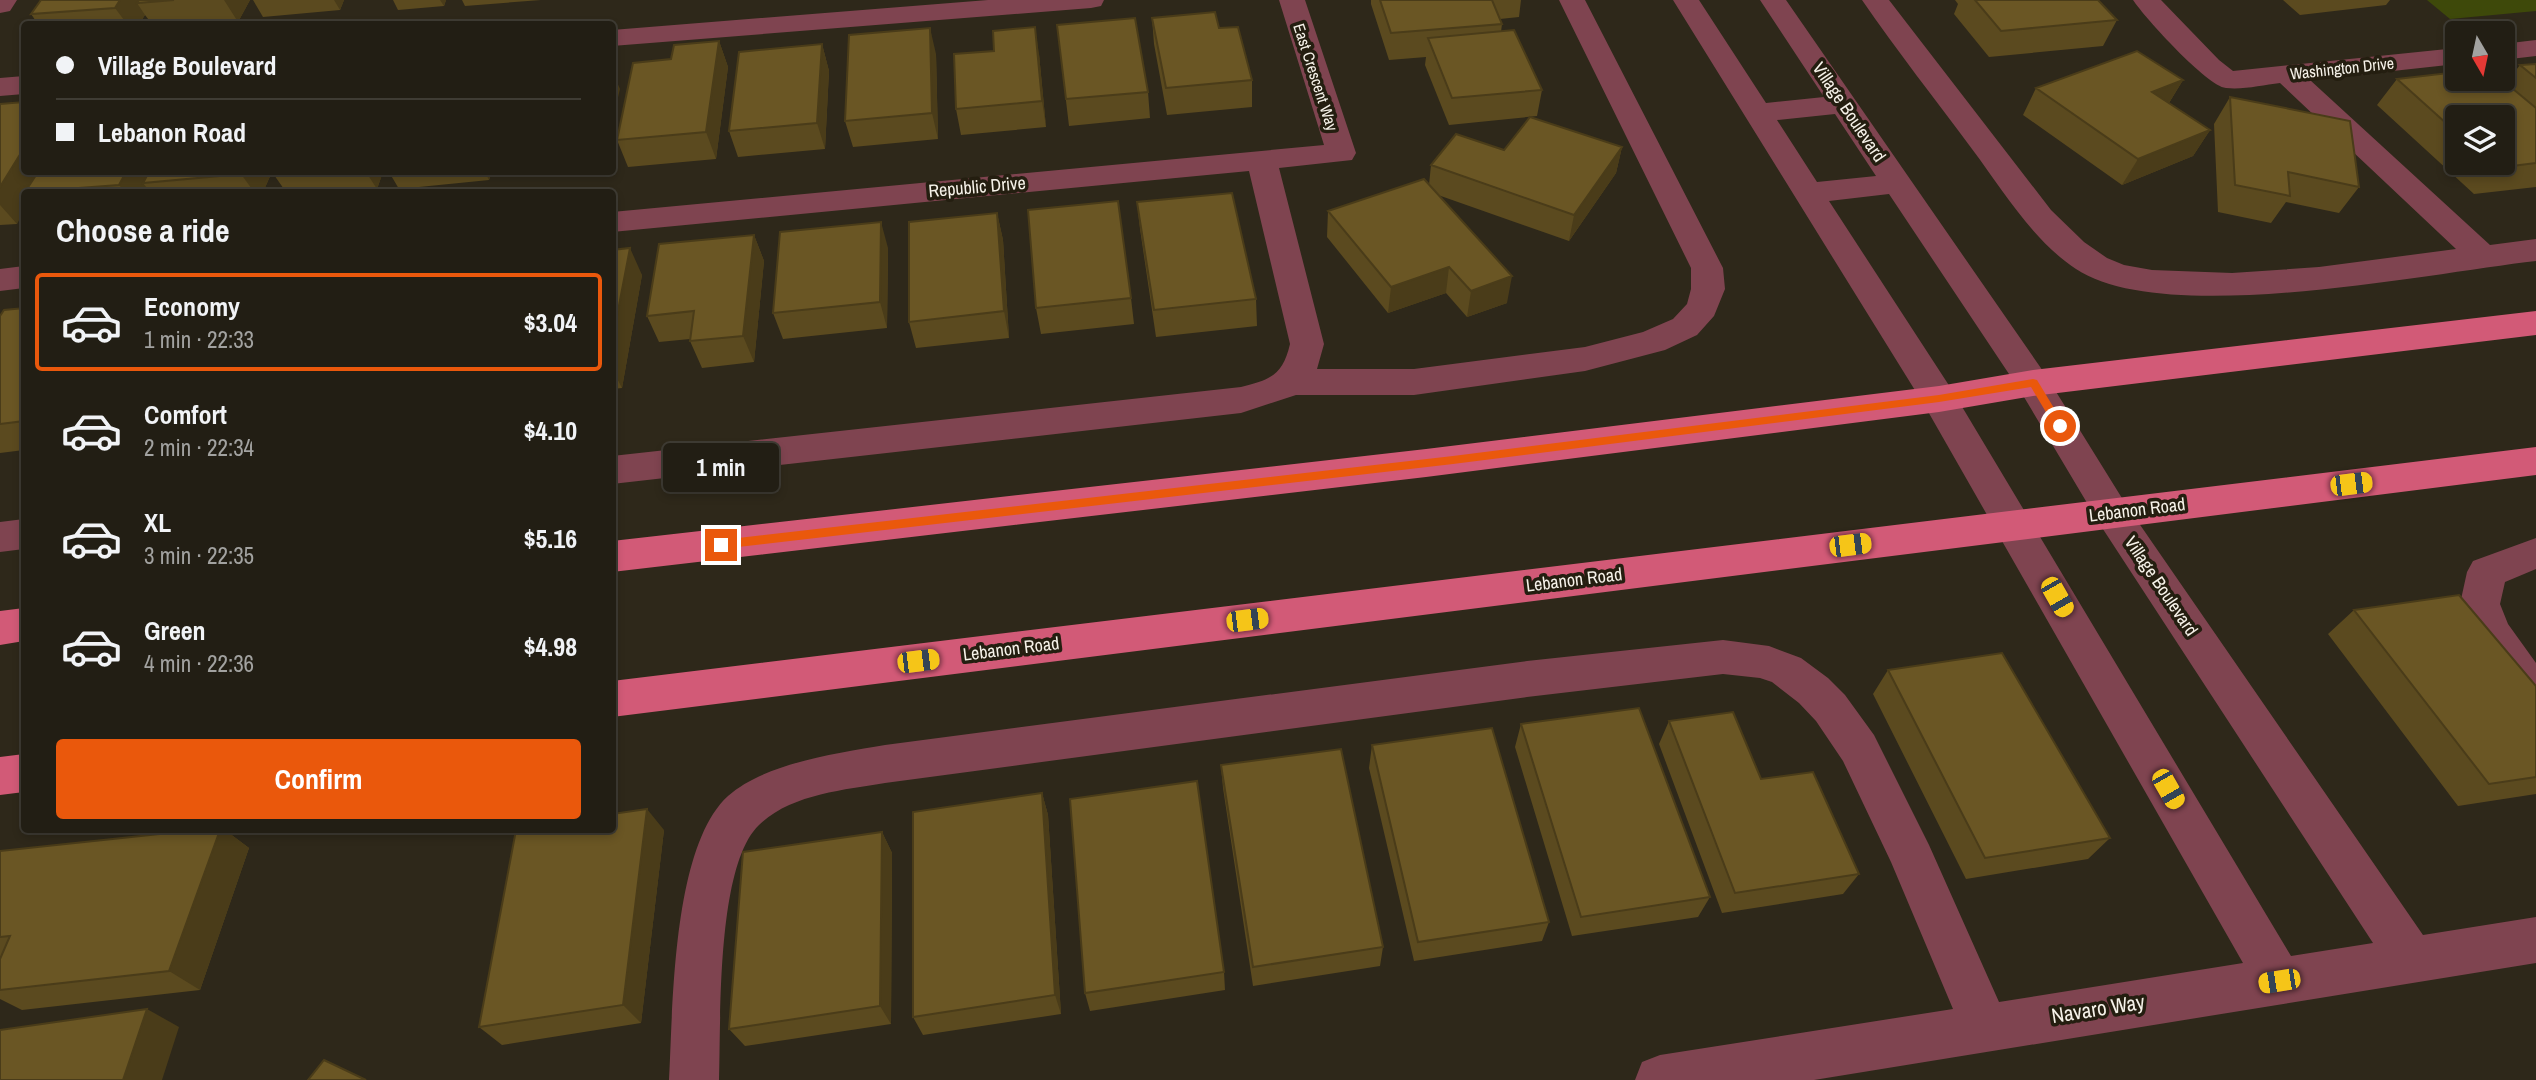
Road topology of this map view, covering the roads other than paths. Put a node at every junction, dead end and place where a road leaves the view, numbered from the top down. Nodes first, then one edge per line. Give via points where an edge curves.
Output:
1 (4, 0) edge
2 (1091, 0) edge
3 (1292, 0) edge
4 (1572, 0) edge
5 (1686, 0) edge
6 (1773, 0) edge
7 (1875, 0) edge
8 (2146, 0) edge
9 (0, 5) edge
10 (616, 38) edge
11 (2536, 48) edge
12 (2515, 50) edge
13 (2445, 57) edge
14 (2287, 74) junction
15 (21, 85) edge
16 (0, 87) edge
17 (1844, 104) junction
18 (1757, 113) junction
19 (1341, 153) joint
20 (1262, 160) junction
21 (1898, 183) junction
22 (1808, 193) junction
23 (616, 222) edge
24 (2536, 250) edge
25 (2482, 256) junction
26 (2536, 324) edge
27 (1292, 382) junction
28 (2033, 383) junction
29 (1939, 398) junction
30 (2536, 461) edge
31 (616, 470) edge
32 (2112, 513) junction
33 (2015, 525) junction
34 (21, 534) edge
35 (0, 537) edge
36 (2536, 553) edge
37 (616, 557) edge
38 (21, 625) edge
39 (0, 628) edge
40 (2536, 696) edge
41 (616, 699) edge
42 (21, 773) edge
43 (0, 776) edge
44 (2536, 940) edge
45 (2412, 960) junction
46 (2279, 981) junction
47 (1985, 1027) junction
48 (694, 1080) edge
49 (1660, 1080) edge

1 - 9 street
2 - 10 street
3 - 19 street, East Crescent Way
4 - 27 street via 1707,268 1708,289 1702,308 1685,327 1653,342 1585,359 1414,382
5 - 18 street
6 - 17 street, Village Boulevard
7 - 25 street via 2040,217 2067,246 2095,265 2130,278 2226,285 2331,278
8 - 14 street, Washington Drive via 2227,80
11 - 12 street
13 - 14 street, Washington Drive
14 - 25 street
15 - 16 street
17 - 18 street
17 - 21 street, Village Boulevard
18 - 22 street
19 - 20 street, Republic Drive
20 - 23 street, Republic Drive
20 - 27 street via 1307,344 1305,363
21 - 22 street
21 - 28 street, Village Boulevard
22 - 29 street
24 - 25 street
26 - 28 main road
27 - 31 street via 1241,400
28 - 29 main road
28 - 32 street, Village Boulevard
29 - 33 street
29 - 37 main road via 1426,463
30 - 32 main road, Lebanon Road
32 - 33 main road, Lebanon Road
32 - 45 street, Village Boulevard
33 - 41 main road, Lebanon Road
33 - 46 street
34 - 35 street
36 - 40 street via 2487,572 2480,604 2491,632
38 - 39 main road
42 - 43 main road
44 - 45 street, Navaro Way
45 - 46 street, Navaro Way
46 - 47 street, Navaro Way
47 - 48 street via 1915,864 1847,727 1822,696 1792,673 1755,659 1723,657 885,764 813,777 772,793 741,812 725,837 710,879
47 - 49 street, Navaro Way

